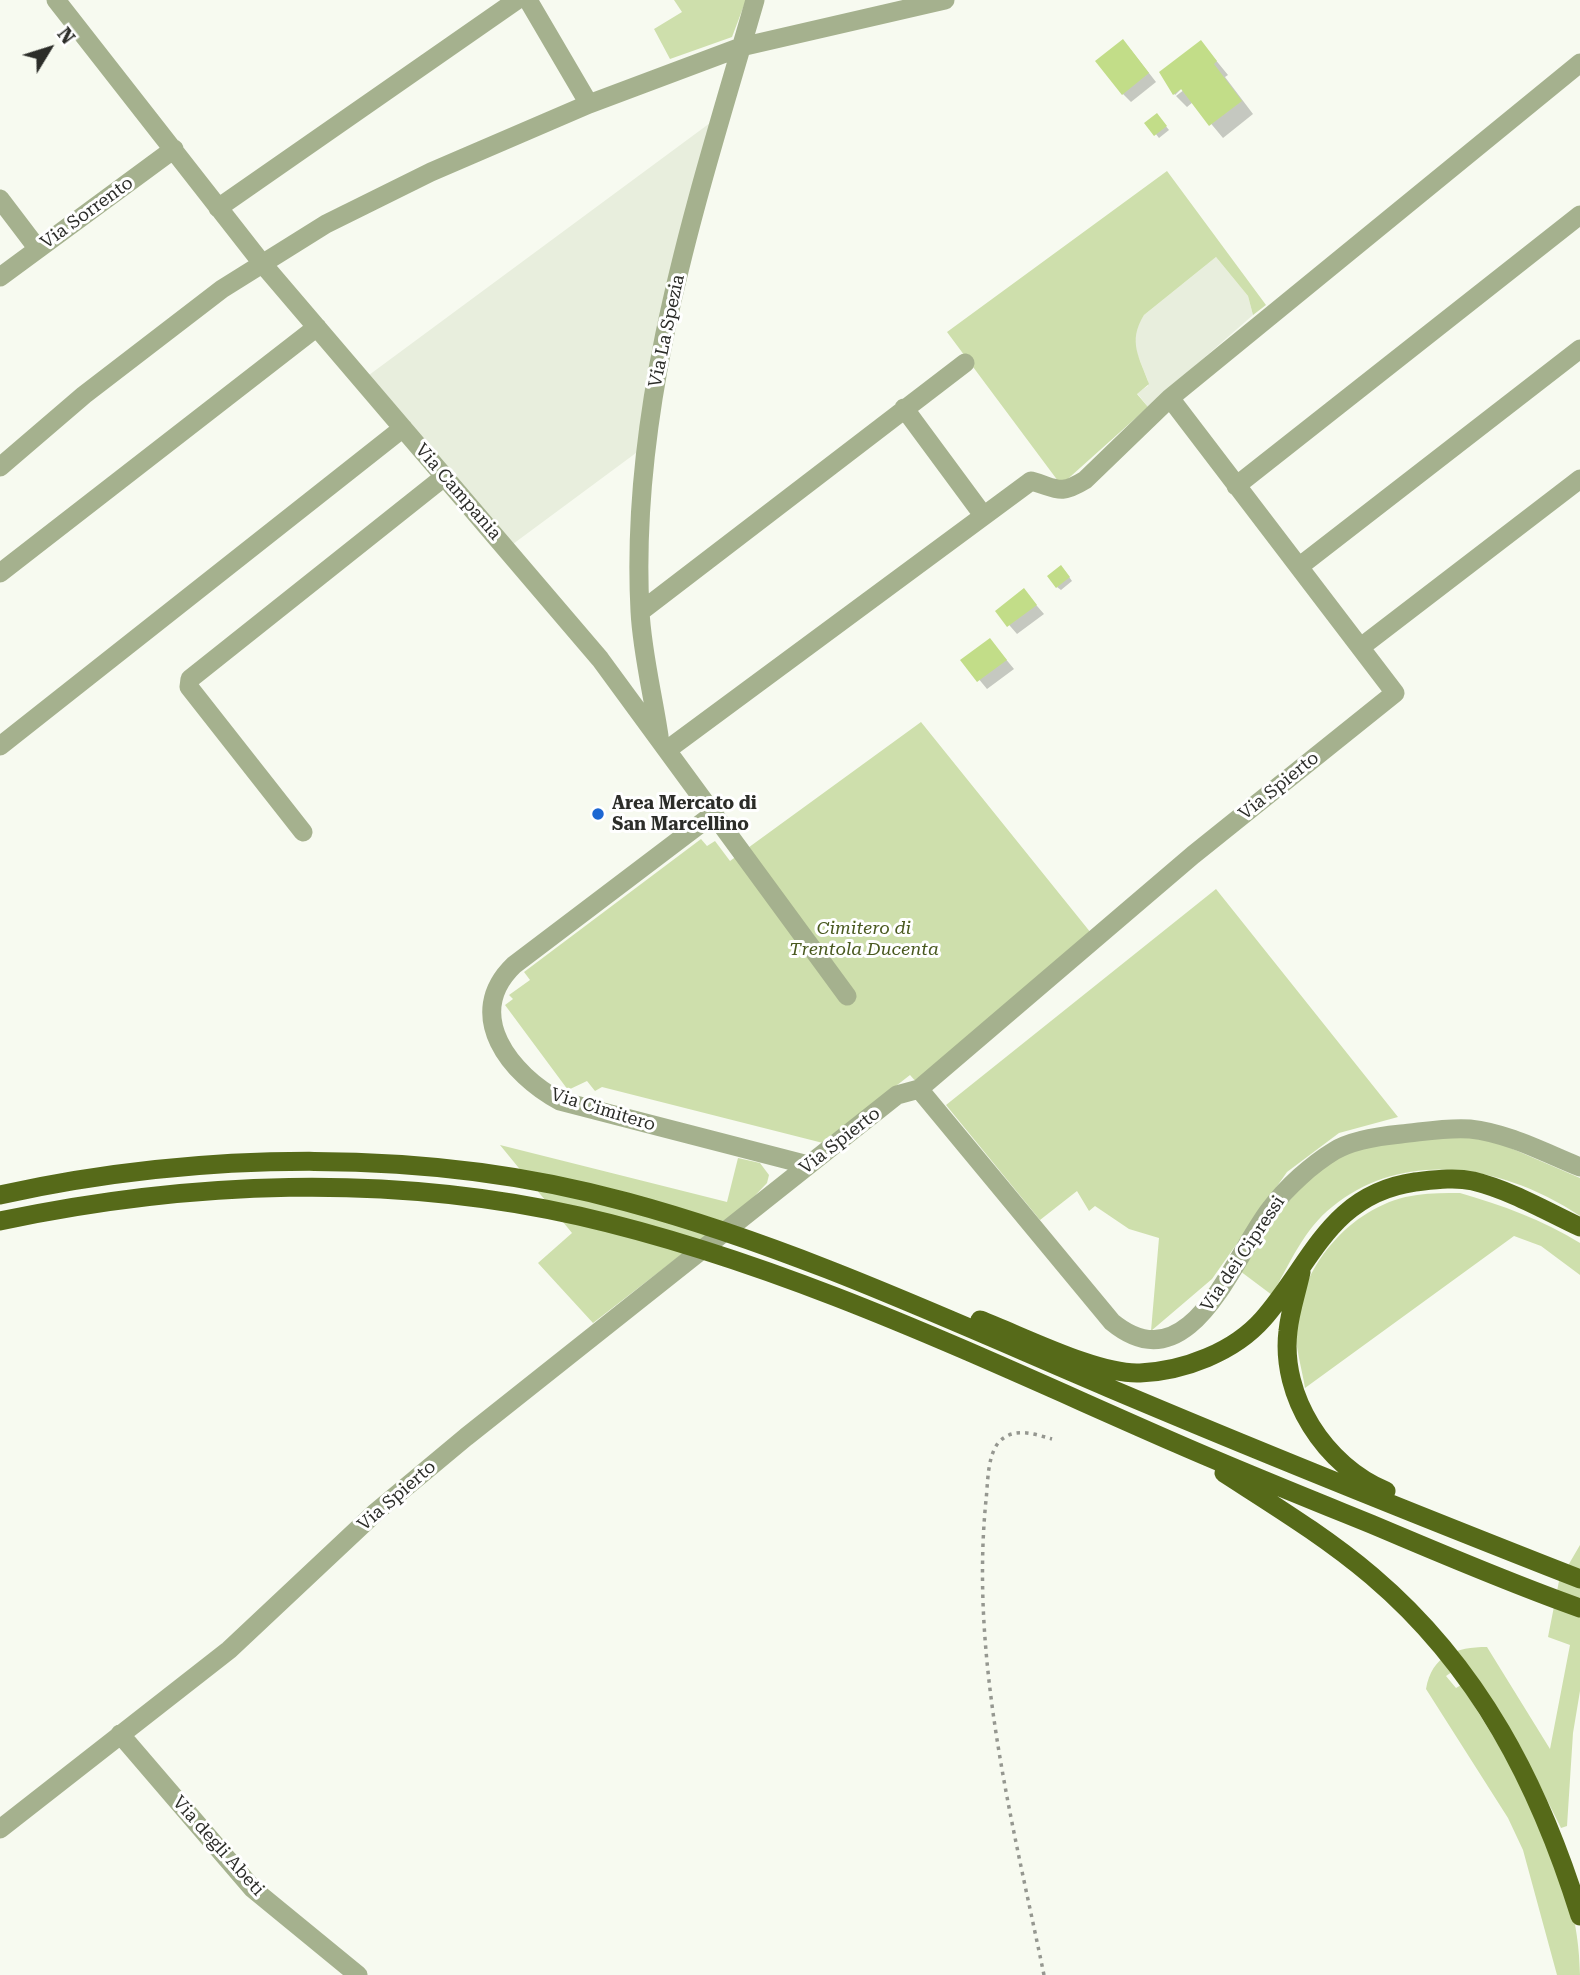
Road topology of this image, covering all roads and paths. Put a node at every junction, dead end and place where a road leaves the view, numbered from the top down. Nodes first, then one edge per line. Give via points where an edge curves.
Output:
1 (56, 0) edge
2 (517, 0) edge
3 (528, 0) edge
4 (755, 0) edge
5 (945, 0) edge
6 (741, 47) junction
7 (1580, 64) edge
8 (589, 104) junction
9 (174, 149) junction
10 (0, 199) edge
11 (218, 208) junction
12 (1580, 215) edge
13 (38, 249) junction
14 (261, 262) junction
15 (0, 277) edge
16 (317, 327) junction
17 (1580, 349) edge
18 (965, 363) dead end
19 (1170, 398) junction
20 (904, 408) junction
21 (403, 428) junction
22 (0, 467) edge
23 (444, 477) junction
24 (1580, 479) edge
25 (1236, 486) junction
26 (983, 515) junction
27 (1300, 566) junction
28 (0, 573) edge
29 (640, 612) junction
30 (1360, 647) junction
31 (649, 671) junction
32 (627, 695) junction
33 (663, 745) junction
34 (0, 746) edge
35 (712, 815) junction
36 (303, 832) dead end
37 (847, 996) dead end
38 (919, 1089) junction
39 (808, 1165) junction
40 (1580, 1167) edge
41 (0, 1195) edge
42 (0, 1221) edge
43 (1580, 1227) edge
44 (801, 1257) junction
45 (1304, 1260) junction
46 (1052, 1439) dead end
47 (1179, 1445) junction
48 (1580, 1573) edge
49 (1580, 1579) edge
50 (1580, 1608) edge
51 (120, 1734) junction
52 (0, 1829) edge
53 (1580, 1916) edge
54 (358, 1975) edge
55 (1044, 1975) edge

1 - 9 street, Via Campania
2 - 11 street
3 - 8 street
4 - 6 street, Via La Spezia
5 - 6 street
6 - 8 street
6 - 29 street, Via La Spezia via 692,224 652,404 642,490
7 - 19 street
8 - 14 street via 431,172
9 - 11 street, Via Campania
9 - 13 street, Via Sorrento
10 - 13 street
11 - 14 street, Via Campania
12 - 25 street
13 - 15 street, Via Sorrento
14 - 16 street, Via Campania
14 - 22 street via 84,395
16 - 21 street, Via Campania
16 - 28 street
17 - 27 street
18 - 20 street
19 - 25 street, Via Spierto
19 - 26 street via 1085,480 1057,491 1031,481
20 - 26 street
20 - 29 street
21 - 23 street, Via Campania
21 - 34 street
23 - 32 street, Via Campania
23 - 36 street via 190,679 189,687
24 - 30 street
25 - 27 street, Via Spierto
26 - 33 street
27 - 30 street, Via Spierto
29 - 31 street, Via La Spezia
30 - 38 street, Via Spierto via 1395,692 1194,855
31 - 32 street
31 - 33 street, Via La Spezia
32 - 33 street, Via Campania
33 - 35 street, Via Campania
35 - 37 street, Via Campania
35 - 39 street, Via Cimitero via 514,965 494,990 491,1023 515,1065 537,1089 560,1101
38 - 39 street, Via Spierto via 897,1095
38 - 40 street, Via dei Cipressi via 1112,1322 1139,1339 1171,1336 1207,1311 1270,1209 1335,1150 1381,1136 1469,1129 1514,1140
39 - 51 street, Via Spierto via 466,1437 376,1512 229,1650
41 - 44 highway via 79,1178 202,1164 301,1161 416,1166 527,1180 626,1201
42 - 47 highway via 175,1192 282,1188 375,1189 576,1216 688,1245 824,1293 1001,1363
43 - 45 highway via 1482,1185 1438,1179 1403,1184 1367,1197 1330,1225
44 - 45 highway via 860,1273 1112,1371 1140,1373 1185,1366 1237,1341 1270,1310
44 - 49 highway via 1271,1457
45 - 48 highway via 1288,1330 1287,1362 1298,1403 1316,1434 1340,1461 1372,1485
46 - 55 path via 1025,1431 998,1444 990,1461 982,1586 986,1657 1010,1810
47 - 50 highway
47 - 53 highway via 1310,1527 1419,1620 1499,1725 1535,1792 1562,1856
51 - 52 street, Via Spierto
51 - 54 street, Via degli Abeti via 253,1889

